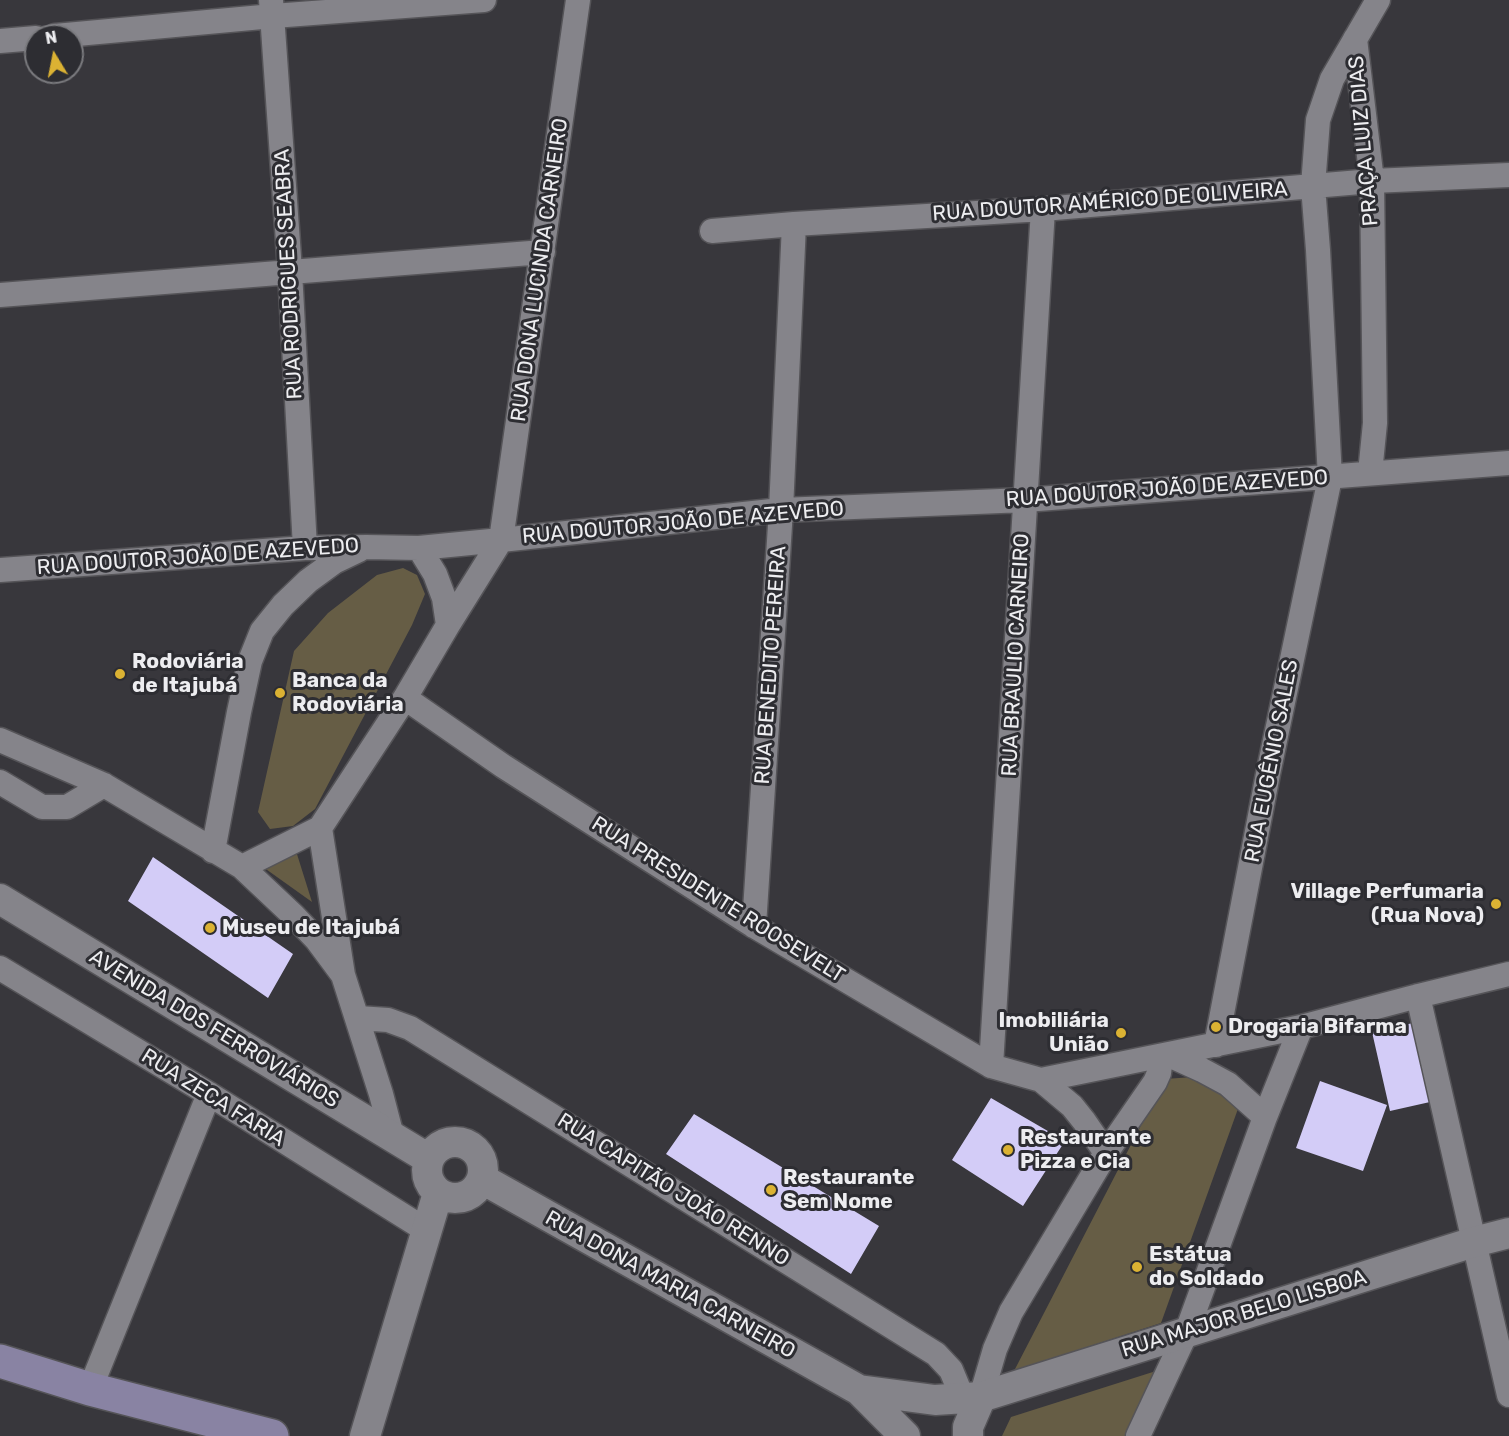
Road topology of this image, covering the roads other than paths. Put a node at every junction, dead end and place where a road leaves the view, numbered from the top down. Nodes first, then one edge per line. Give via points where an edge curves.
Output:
1 (484, 0) edge
2 (578, 0) edge
3 (1378, 0) edge
4 (272, 8) edge
5 (84, 32) edge
6 (24, 39) edge
7 (1355, 39) junction
8 (0, 41) edge
9 (1509, 175) edge
10 (1372, 181) junction
11 (1313, 186) junction
12 (1043, 209) junction
13 (794, 224) junction
14 (712, 231) dead end
15 (543, 252) junction
16 (290, 271) junction
17 (0, 294) edge
18 (1509, 463) edge
19 (1370, 473) junction
20 (1330, 478) junction
21 (1025, 500) junction
22 (781, 510) junction
23 (501, 540) junction
24 (366, 546) junction
25 (305, 548) junction
26 (419, 548) junction
27 (0, 570) edge
28 (448, 625) junction
29 (405, 698) junction
30 (0, 740) edge
31 (0, 782) edge
32 (104, 785) junction
33 (320, 828) junction
34 (213, 851) junction
35 (242, 867) junction
36 (0, 899) edge
37 (754, 926) junction
38 (0, 968) edge
39 (1509, 974) edge
40 (343, 975) junction
41 (1418, 996) junction
42 (358, 1018) junction
43 (1301, 1028) junction
44 (1216, 1045) junction
45 (1165, 1056) junction
46 (991, 1066) junction
47 (1041, 1080) junction
48 (209, 1095) junction
49 (1265, 1118) junction
50 (392, 1136) junction
51 (1106, 1153) junction
52 (429, 1159) junction
53 (482, 1179) junction
54 (438, 1193) junction
55 (426, 1230) junction
56 (1509, 1233) edge
57 (1474, 1242) junction
58 (1187, 1331) junction
59 (0, 1361) edge
60 (90, 1389) junction
61 (859, 1390) junction
62 (1509, 1395) edge
63 (972, 1398) junction
64 (272, 1436) edge
65 (365, 1436) edge
66 (905, 1436) edge
67 (968, 1436) edge
68 (1138, 1436) edge

1 - 4 street
2 - 15 street, RUA DONA LUCINDA CARNEIRO
3 - 7 street
4 - 5 street
4 - 16 street, RUA RODRIGUES SEABRA
6 - 8 street
7 - 10 street, PRAÇA LUIZ DIAS
7 - 11 street, PRAÇA LUIZ DIAS via 1332,79 1318,120
9 - 10 street, RUA DOUTOR AMÉRICO DE OLIVEIRA
10 - 11 street, RUA DOUTOR AMÉRICO DE OLIVEIRA
10 - 19 street, PRAÇA LUIZ DIAS via 1375,423
11 - 12 street, RUA DOUTOR AMÉRICO DE OLIVEIRA
11 - 20 street, PRAÇA LUIZ DIAS
12 - 13 street, RUA DOUTOR AMÉRICO DE OLIVEIRA
12 - 21 street, RUA BRAULIO CARNEIRO
13 - 14 street, RUA DOUTOR AMÉRICO DE OLIVEIRA
13 - 22 street, RUA BENEDITO PEREIRA
15 - 16 street
15 - 23 street, RUA DONA LUCINDA CARNEIRO
16 - 17 street
16 - 25 street, RUA RODRIGUES SEABRA
18 - 19 street, RUA DOUTOR JOÃO DE AZEVEDO
19 - 20 street, RUA DOUTOR JOÃO DE AZEVEDO
20 - 21 street, RUA DOUTOR JOÃO DE AZEVEDO
20 - 44 street, RUA EUGÊNIO SALES
21 - 22 street, RUA DOUTOR JOÃO DE AZEVEDO
21 - 46 street, RUA BRAULIO CARNEIRO
22 - 23 street, RUA DOUTOR JOÃO DE AZEVEDO
22 - 37 street, RUA BENEDITO PEREIRA
23 - 26 street, RUA DOUTOR JOÃO DE AZEVEDO
23 - 28 street
24 - 25 street, RUA DOUTOR JOÃO DE AZEVEDO
24 - 26 street, RUA DOUTOR JOÃO DE AZEVEDO
24 - 34 street via 308,581 262,631 250,661
25 - 27 street, RUA DOUTOR JOÃO DE AZEVEDO
26 - 28 street via 435,574
28 - 29 street
29 - 33 street
29 - 37 street, RUA PRESIDENTE ROOSEVELT via 503,766
30 - 32 street
31 - 32 street via 42,807 67,807
32 - 34 street
33 - 35 street
33 - 40 street
34 - 35 street
35 - 40 street via 317,940
36 - 50 street, AVENIDA DOS FERROVIÁRIOS
37 - 46 street, RUA PRESIDENTE ROOSEVELT
38 - 48 street, RUA ZECA FARIA
39 - 41 street
40 - 42 street
41 - 43 street
41 - 57 street
42 - 50 street
42 - 63 street, RUA CAPITÃO JOÃO RENNO via 388,1020 410,1028 936,1353
43 - 44 street
43 - 49 street
44 - 45 street
45 - 47 street
45 - 49 street via 1228,1084
45 - 51 street via 1155,1082
46 - 47 street, RUA PRESIDENTE ROOSEVELT
47 - 51 street via 1072,1106
48 - 55 street, RUA ZECA FARIA
48 - 60 street
49 - 58 street
50 - 52 street, AVENIDA DOS FERROVIÁRIOS
51 - 63 street via 1011,1312
52 - 53 street via 442,1145 461,1142 482,1160
52 - 54 street via 428,1178
53 - 54 street via 472,1193 463,1197
53 - 61 street, RUA DONA MARIA CARNEIRO
54 - 55 street
55 - 65 street
56 - 57 street, RUA MAJOR BELO LISBOA
57 - 58 street, RUA MAJOR BELO LISBOA
57 - 62 street
58 - 63 street, RUA MAJOR BELO LISBOA
58 - 68 street
59 - 60 main road
60 - 64 main road
61 - 63 street, RUA DONA MARIA CARNEIRO via 935,1400
61 - 66 street, RUA DONA MARIA CARNEIRO
63 - 67 street

